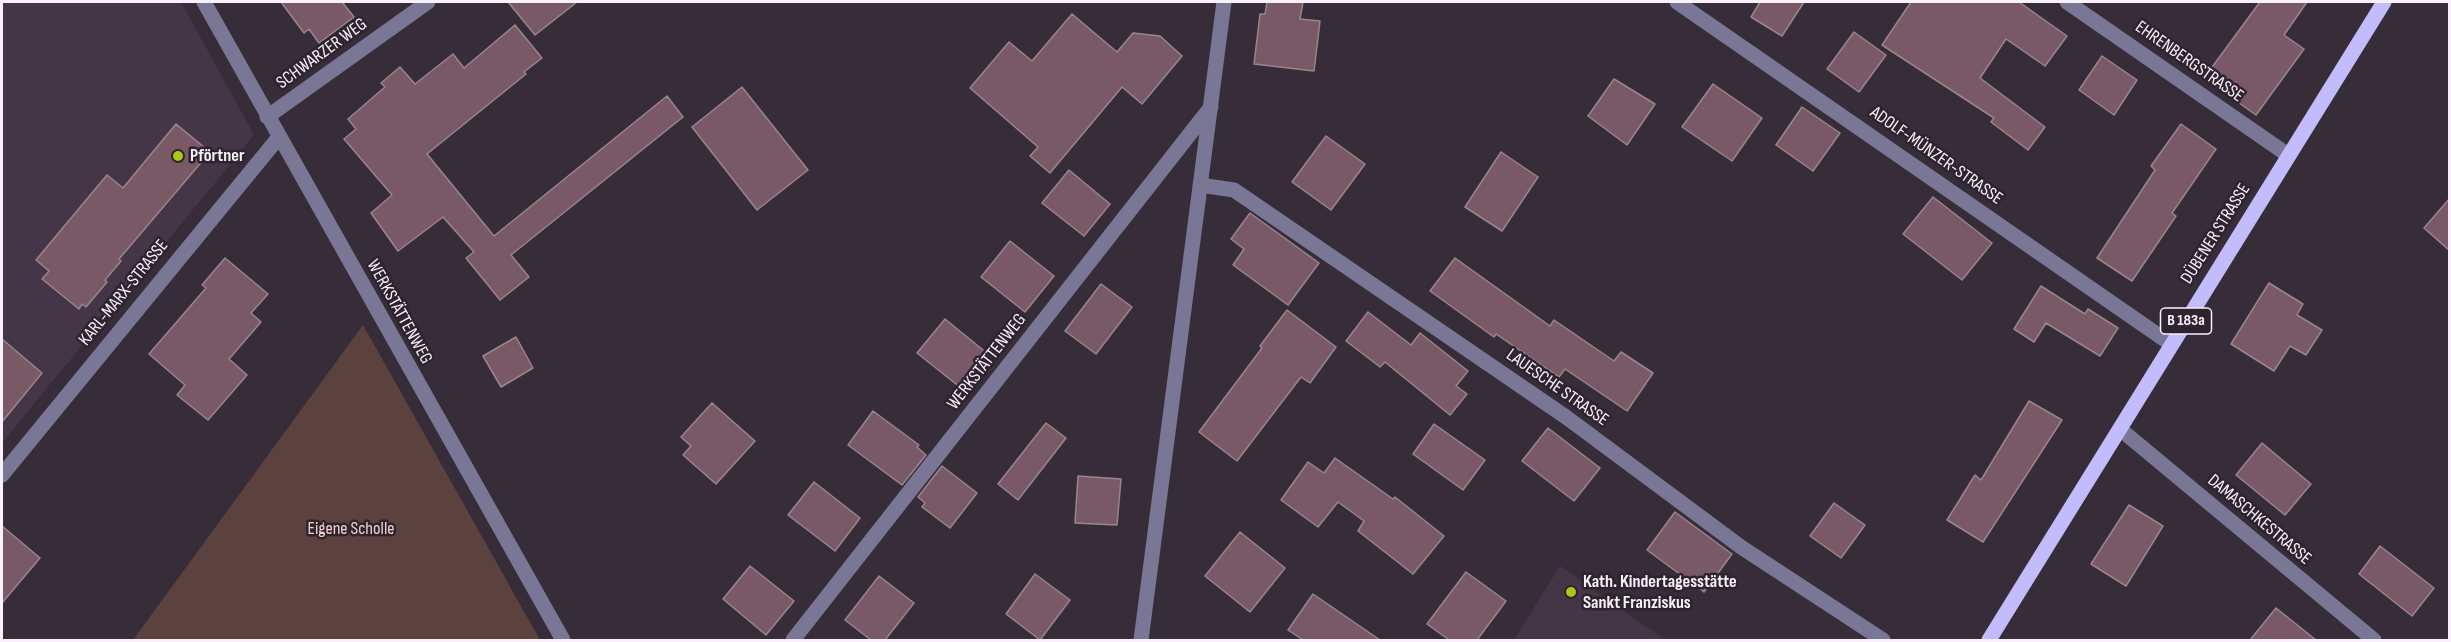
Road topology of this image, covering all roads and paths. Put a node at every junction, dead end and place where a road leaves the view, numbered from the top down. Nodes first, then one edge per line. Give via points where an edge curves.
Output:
1 (204, 2) edge
2 (428, 2) edge
3 (1224, 2) edge
4 (1677, 2) edge
5 (2067, 2) edge
6 (2384, 2) edge
7 (1210, 106) junction
8 (267, 117) junction
9 (279, 137) junction
10 (2288, 155) junction
11 (1200, 185) junction
12 (2171, 344) junction
13 (2120, 429) junction
14 (2, 475) edge
15 (563, 640) edge
16 (793, 640) edge
17 (1141, 640) edge
18 (1883, 640) edge
19 (1989, 640) edge
20 (2374, 640) edge

1 - 8 street, WERKSTÄTTENWEG
2 - 8 street, SCHWARZER WEG
3 - 7 street
4 - 12 street, ADOLF-MÜNZER-STRASSE
5 - 10 street, EHRENBERGSTRASSE
6 - 10 main road, DÜBENER STRASSE / B 183a
7 - 11 street
7 - 16 street, WERKSTÄTTENWEG
8 - 9 street, WERKSTÄTTENWEG
9 - 14 street, KARL-MARX-STRASSE
9 - 15 street, WERKSTÄTTENWEG
10 - 12 main road, DÜBENER STRASSE / B 183a
11 - 17 street
11 - 18 street, LAUESCHE STRASSE via 1234,190 1566,417 1741,547
12 - 13 main road, DÜBENER STRASSE / B 183a
13 - 19 main road, DÜBENER STRASSE / B 183a
13 - 20 street, DAMASCHKESTRASSE

